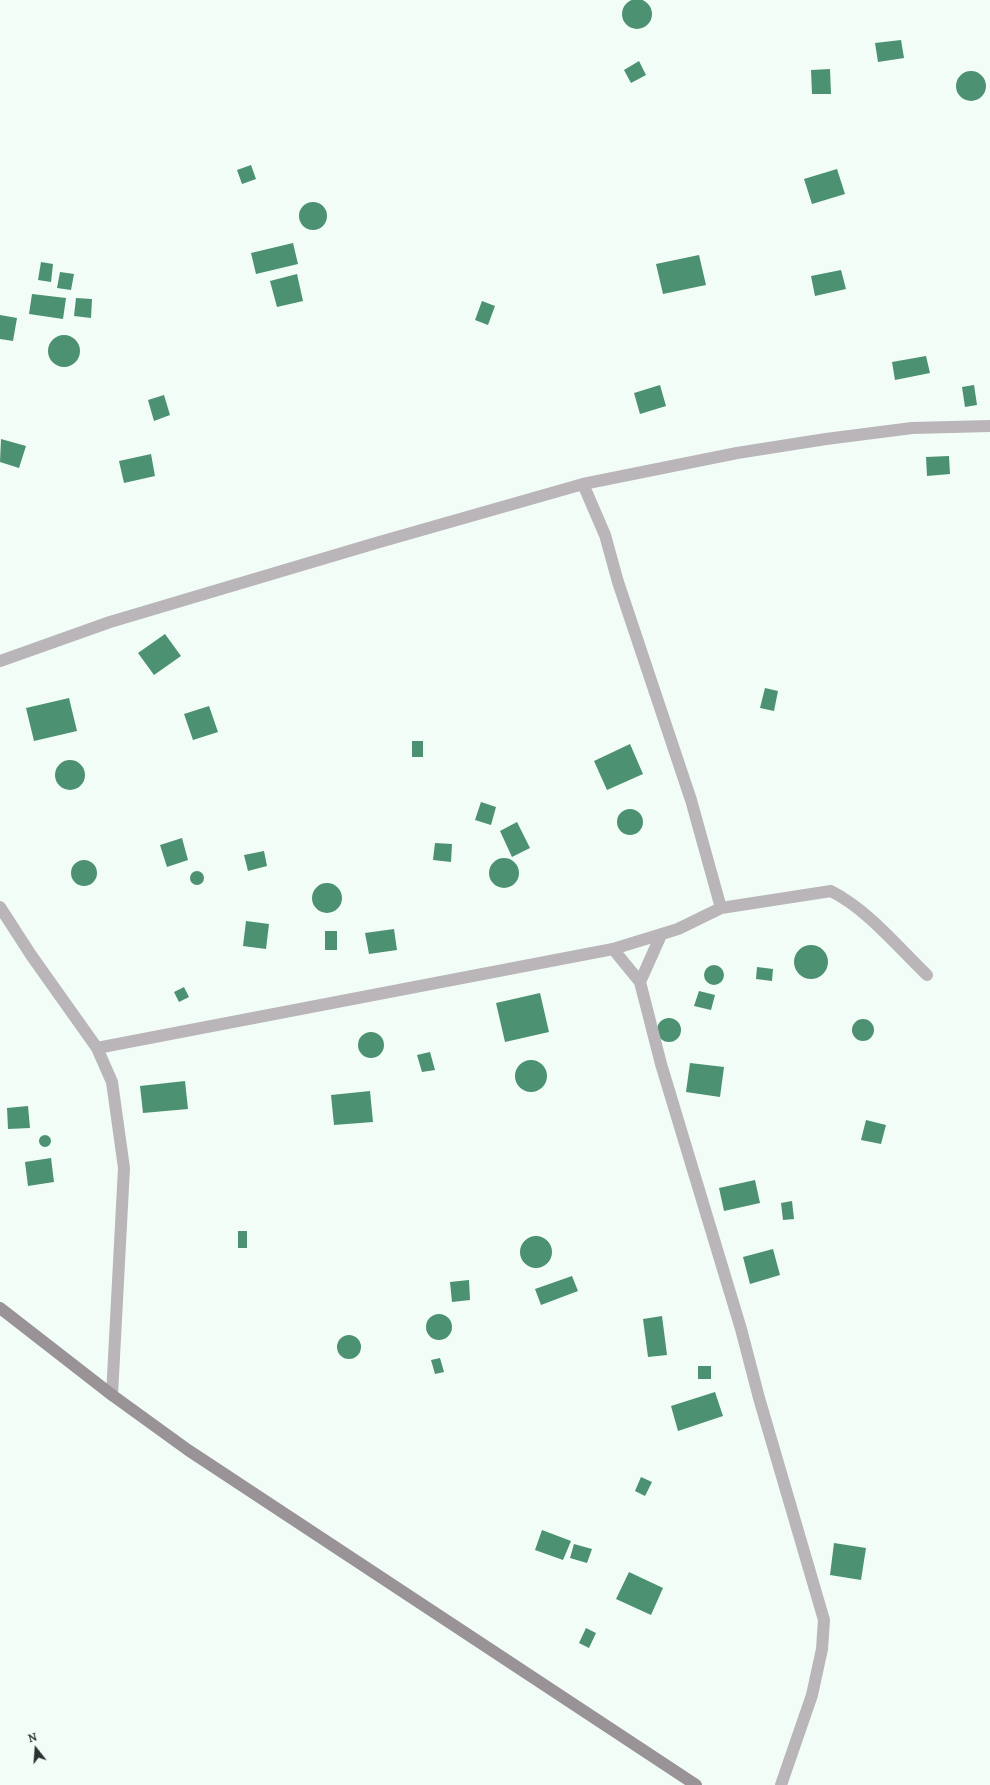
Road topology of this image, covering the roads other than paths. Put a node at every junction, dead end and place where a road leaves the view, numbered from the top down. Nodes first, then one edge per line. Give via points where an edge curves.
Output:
1 (990, 426) edge
2 (583, 484) junction
3 (0, 661) edge
4 (0, 907) edge
5 (721, 908) junction
6 (660, 935) junction
7 (613, 949) junction
8 (927, 975) dead end
9 (640, 982) junction
10 (97, 1048) junction
11 (0, 1308) edge
12 (112, 1396) junction
13 (696, 1785) edge
14 (781, 1785) edge

1 - 2 street via 912,428 826,439 737,453
2 - 3 street via 110,622
2 - 5 street via 605,535 618,582 691,800
4 - 10 street
5 - 6 street
5 - 8 street via 831,891 847,899 862,912
6 - 7 street
6 - 9 street
7 - 9 street
7 - 10 street
9 - 14 street via 660,1064 741,1329 824,1620 822,1649 812,1695
10 - 12 street via 112,1082 124,1168
11 - 12 street
12 - 13 street via 188,1450

